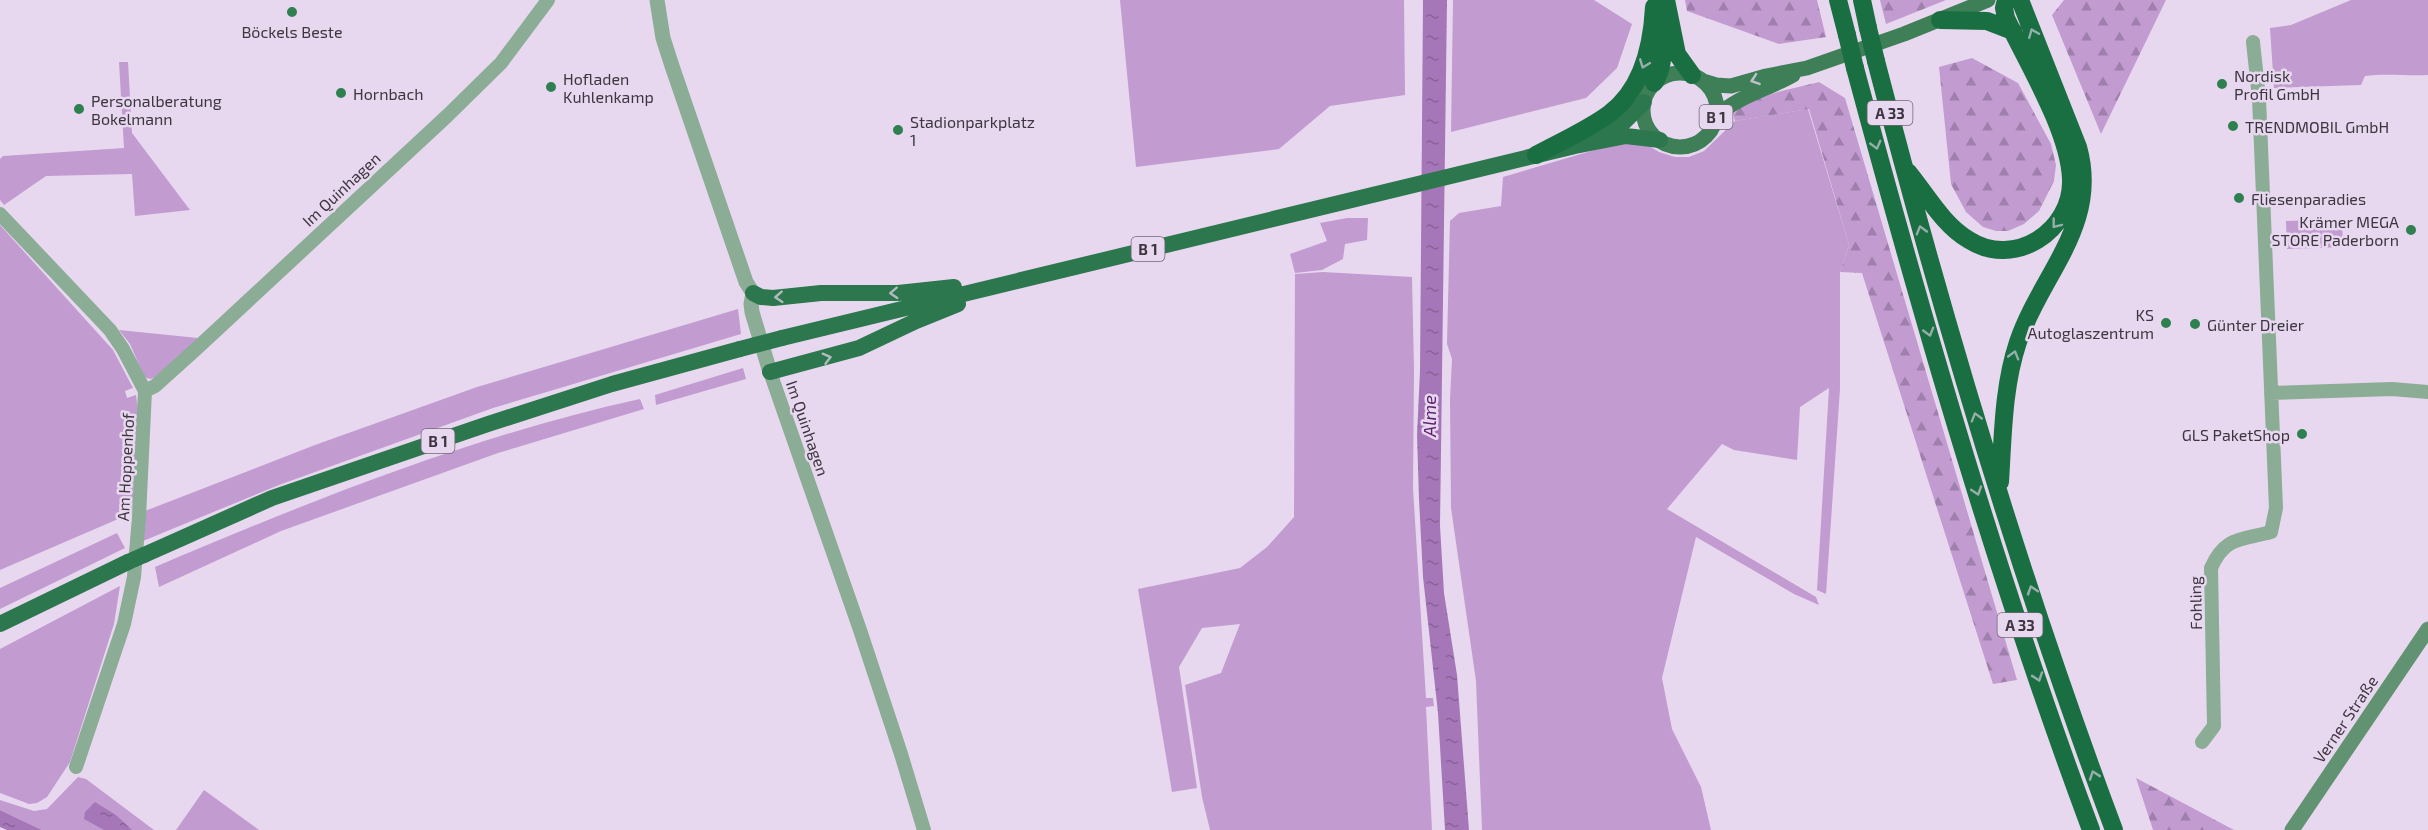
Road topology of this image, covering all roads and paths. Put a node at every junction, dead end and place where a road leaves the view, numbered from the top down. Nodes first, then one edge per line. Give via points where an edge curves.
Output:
1 (548, 0) edge
2 (649, 0) edge
3 (657, 0) edge
4 (1862, 0) edge
5 (1988, 0) edge
6 (2006, 0) edge
7 (2020, 0) edge
8 (1658, 2) edge
9 (1839, 5) edge
10 (1940, 20) junction
11 (2013, 31) junction
12 (663, 38) junction
13 (2253, 42) dead end
14 (1807, 68) junction
15 (1698, 78) junction
16 (1654, 83) junction
17 (1644, 102) junction
18 (1715, 118) junction
19 (1660, 140) junction
20 (1575, 146) junction
21 (1536, 155) junction
22 (1904, 166) junction
23 (0, 214) edge
24 (1015, 281) junction
25 (753, 293) junction
26 (770, 372) junction
27 (145, 391) junction
28 (2428, 392) edge
29 (2271, 393) junction
30 (2000, 493) junction
31 (0, 624) edge
32 (2428, 629) edge
33 (2202, 742) dead end
34 (76, 767) dead end
35 (924, 830) edge
36 (2091, 830) edge
37 (2114, 830) edge
38 (2292, 830) edge

1 - 27 street, Im Quinhagen via 508,54 447,116 195,350
2 - 12 street, Im Quinhagen
3 - 12 street, Im Quinhagen
4 - 22 highway, A 33, bridge
5 - 10 main road, B 1
6 - 11 highway via 2004,11
30 -> 7 highway via 2005,402 2013,360 2027,319 2071,237 2084,188 2078,147
8 - 15 highway via 1677,54
8 - 16 highway via 1663,53
8 -> 21 highway via 1649,52 1626,97 1610,114
9 -> 36 highway, A 33, bridge via 1959,436
10 - 11 highway via 1986,21
10 - 14 main road, B 1
11 -> 22 highway via 2068,157 2070,196 2054,227 2035,243 2019,248 2000,250 1978,245 1948,223
12 - 25 street, Im Quinhagen
13 - 29 street, Fohling via 2259,98
14 -> 15 main road, B 1 via 1731,86
14 - 18 main road, B 1 via 1771,88 1740,99
15 - 16 main road, B 1 via 1673,74
15 - 18 main road, B 1 via 1715,99
16 - 17 main road, B 1
17 - 19 main road via 1646,122
17 - 20 highway, B 1 via 1622,124
18 - 19 main road, B 1 via 1709,131 1695,143 1677,146
19 - 20 highway, B 1 via 1632,136
20 - 21 highway, B 1
21 - 24 highway, B 1
30 -> 22 highway, A 33
23 - 27 street, Am Hoppenhof via 110,330
24 -> 25 highway via 898,293 768,298
26 -> 24 highway, B 1 via 859,348
24 - 31 highway, B 1, bridge via 612,384 420,447 272,498
25 - 26 street, Im Quinhagen via 754,321
26 - 35 street, Im Quinhagen via 860,630
27 - 34 street, Am Hoppenhof via 131,596
28 - 29 street via 2392,389
29 - 33 street, Fohling via 2276,508 2271,532 2230,542 2220,550 2211,568 2214,726
37 -> 30 highway, A 33
32 - 38 main road, Verner Straße

